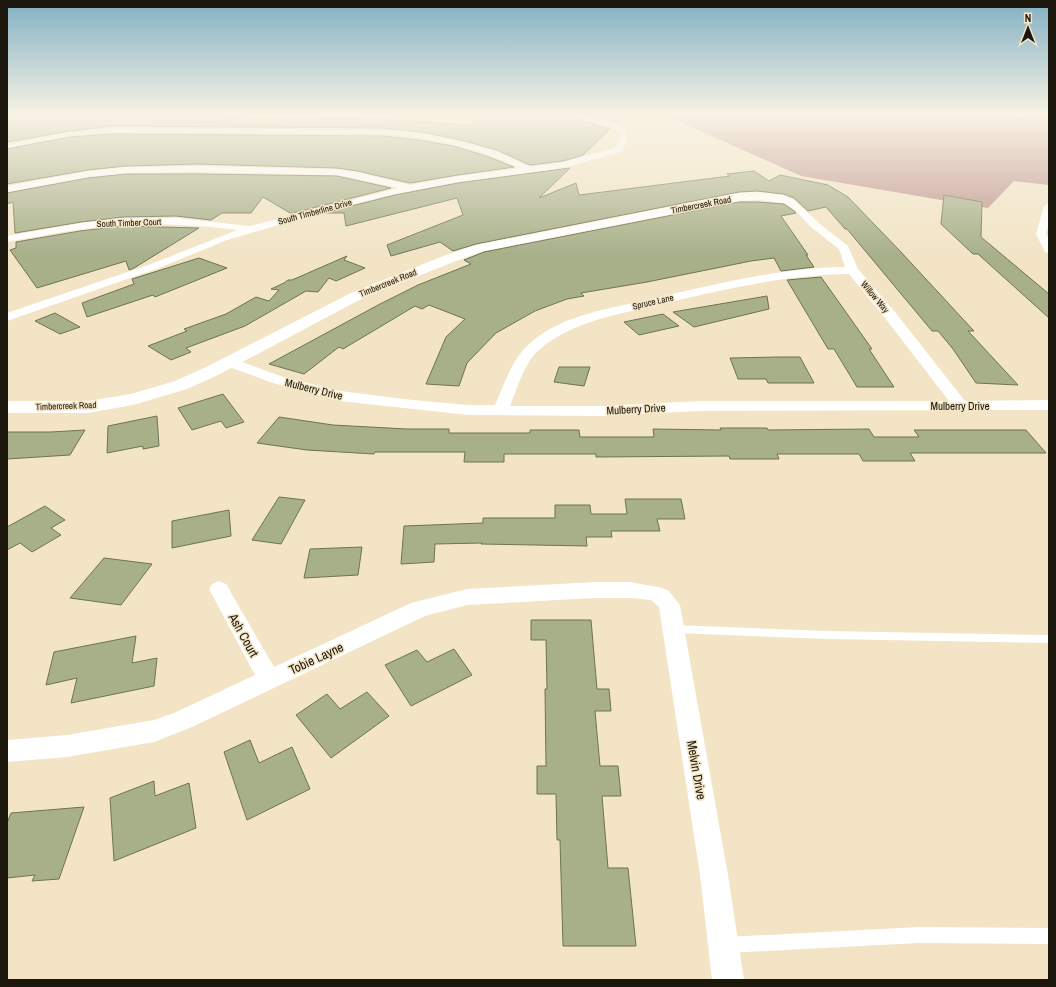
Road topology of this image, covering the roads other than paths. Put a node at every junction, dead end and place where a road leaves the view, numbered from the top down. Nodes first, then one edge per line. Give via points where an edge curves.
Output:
1 (513, 162) edge
2 (574, 162) edge
3 (528, 169) junction
4 (411, 188) junction
5 (7, 189) edge
6 (783, 199) joint
7 (1049, 206) edge
8 (251, 229) junction
9 (7, 239) edge
10 (1049, 250) edge
11 (852, 270) junction
12 (7, 317) edge
13 (229, 362) junction
14 (1049, 405) edge
15 (961, 406) junction
16 (7, 407) edge
17 (500, 411) junction
18 (219, 589) dead end
19 (630, 590) joint
20 (673, 629) junction
21 (1049, 639) edge
22 (269, 680) junction
23 (7, 751) edge
24 (1049, 936) edge
25 (724, 945) junction
26 (728, 980) edge

1 - 3 street
2 - 3 street, South Timberline Drive
3 - 4 street, South Timberline Drive
4 - 5 street via 337,172 154,169 95,173
4 - 8 street, South Timberline Drive
6 - 11 street, Willow Way via 799,208 816,226 844,248
6 - 13 street, Timbercreek Road via 739,197 481,248 358,295
7 - 10 street via 1041,234
8 - 9 street, South Timber Court via 202,223 133,221 68,228
8 - 12 street, South Timberline Drive via 142,271
11 - 15 street, Willow Way
11 - 17 street, Spruce Lane via 798,272 730,283 608,312 573,323 548,337 524,358
13 - 16 street, Timbercreek Road via 181,385 133,399 88,407
13 - 17 street, Mulberry Drive via 278,380 340,396 412,405
14 - 15 street, Mulberry Drive
15 - 17 street, Mulberry Drive via 700,406 602,411
18 - 22 street, Ash Court
19 - 20 street, Melvin Drive via 662,597 669,605
19 - 22 street, Tobie Layne via 467,597 419,609
20 - 21 lane
20 - 25 street, Melvin Drive
22 - 23 street, Tobie Layne via 183,720 154,730 67,746
24 - 25 lane via 919,935
25 - 26 street, Melvin Drive

